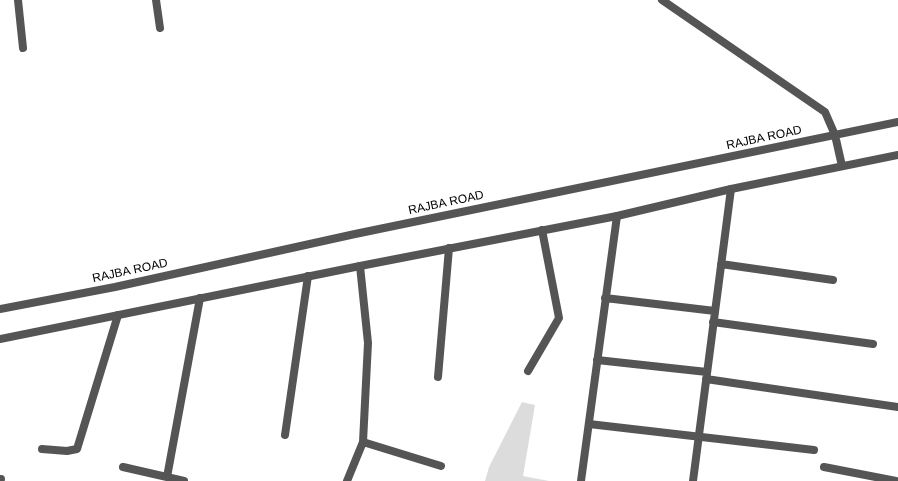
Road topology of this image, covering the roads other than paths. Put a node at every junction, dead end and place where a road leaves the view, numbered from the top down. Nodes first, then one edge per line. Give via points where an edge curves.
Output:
1 (18, 0) edge
2 (156, 0) edge
3 (662, 0) edge
4 (160, 28) dead end
5 (23, 48) dead end
6 (898, 122) edge
7 (835, 135) junction
8 (898, 155) edge
9 (842, 166) junction
10 (731, 189) junction
11 (617, 216) junction
12 (542, 230) junction
13 (449, 248) junction
14 (721, 264) junction
15 (360, 266) junction
16 (308, 276) junction
17 (833, 280) dead end
18 (200, 298) junction
19 (606, 298) junction
20 (0, 309) edge
21 (715, 311) junction
22 (118, 315) junction
23 (713, 322) junction
24 (0, 340) edge
25 (873, 344) dead end
26 (597, 360) junction
27 (528, 372) dead end
28 (707, 376) junction
29 (438, 377) dead end
30 (898, 407) edge
31 (589, 424) junction
32 (286, 435) dead end
33 (699, 437) junction
34 (363, 442) junction
35 (42, 449) dead end
36 (814, 450) dead end
37 (441, 466) dead end
38 (123, 467) dead end
39 (824, 467) dead end
40 (167, 477) junction
41 (184, 481) edge
42 (347, 481) edge
43 (581, 481) edge
44 (693, 481) edge
45 (896, 481) edge

1 - 5 street
2 - 4 street
3 - 7 street via 825,112
6 - 7 street, RAJBA ROAD
7 - 9 street
7 - 20 street, RAJBA ROAD via 355,234 116,287
8 - 9 street
9 - 10 street
10 - 11 street
10 - 14 street
11 - 12 street
11 - 19 street
12 - 13 street
12 - 27 street via 559,318
13 - 15 street
13 - 29 street
14 - 17 street
14 - 21 street
15 - 16 street
15 - 34 street via 368,343
16 - 18 street
16 - 32 street
18 - 22 street
18 - 40 street
19 - 21 street
19 - 26 street
21 - 23 street
22 - 24 street
22 - 35 street via 77,449
23 - 25 street
23 - 28 street
26 - 28 street
26 - 31 street
28 - 30 street
28 - 33 street
31 - 33 street
31 - 43 street
33 - 36 street
33 - 44 street
34 - 37 street
34 - 42 street
38 - 40 street
39 - 45 street
40 - 41 street

